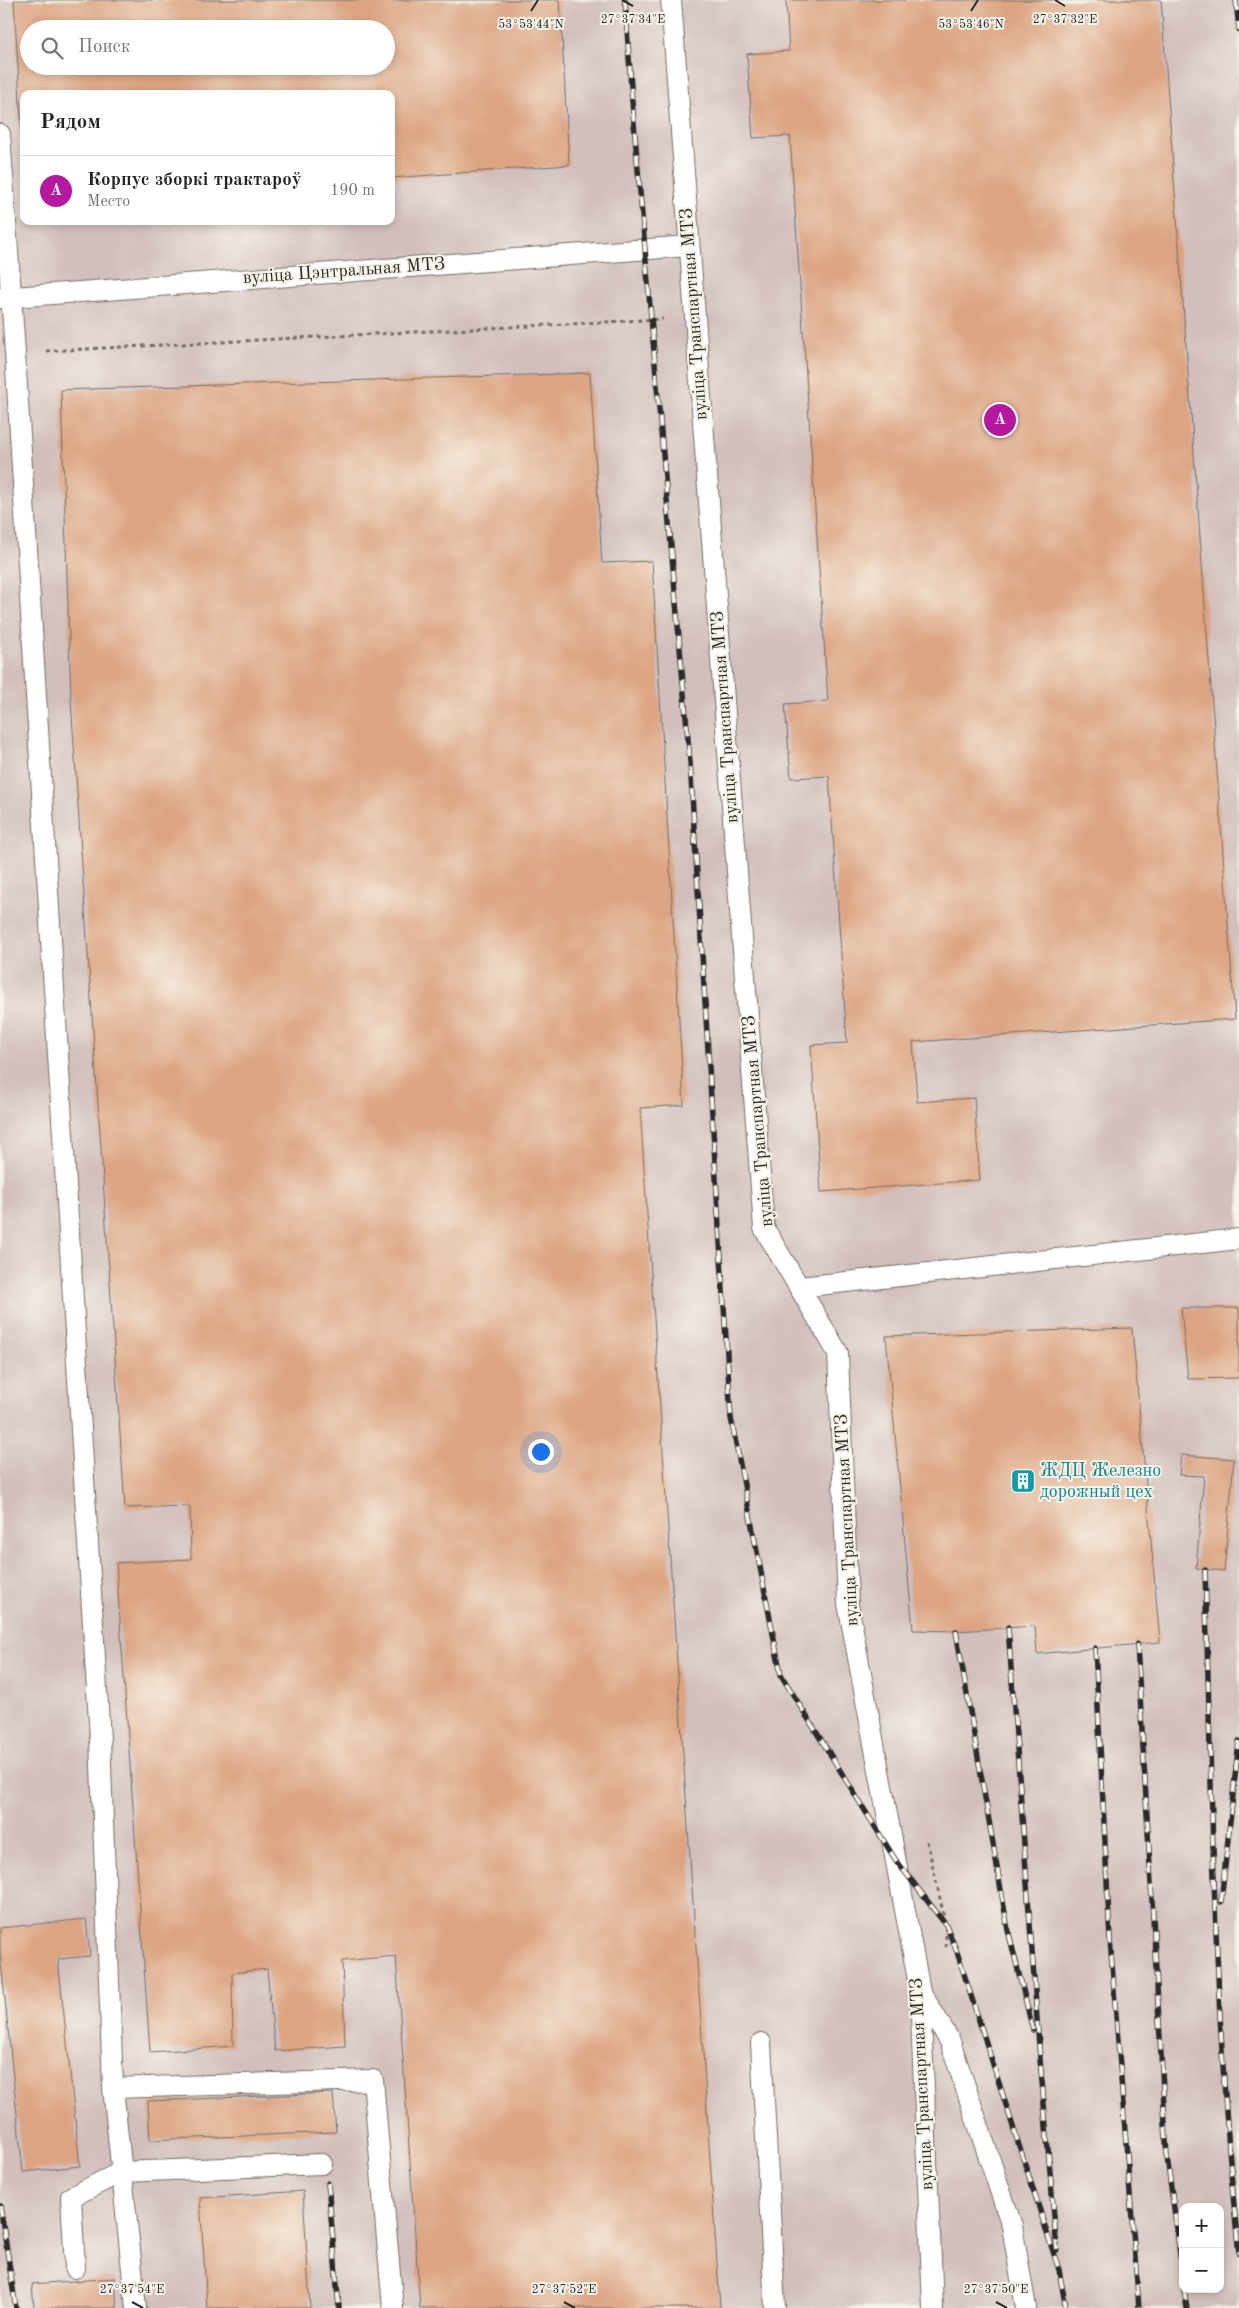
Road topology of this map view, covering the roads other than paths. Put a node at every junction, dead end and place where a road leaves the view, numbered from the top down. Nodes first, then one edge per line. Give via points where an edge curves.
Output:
1 (670, 0) edge
2 (0, 134) edge
3 (689, 246) junction
4 (6, 297) edge
5 (1239, 1239) edge
6 (800, 1288) junction
7 (920, 1991) junction
8 (761, 2043) dead end
9 (113, 2088) junction
10 (322, 2164) dead end
11 (121, 2172) junction
12 (75, 2268) dead end
13 (136, 2308) edge
14 (393, 2308) edge
15 (775, 2308) edge
16 (933, 2308) edge
17 (1026, 2308) edge

1 - 3 lane, вуліца Транспартная МТЗ
2 - 4 lane
3 - 4 lane, вуліца Цэнтральная МТЗ
3 - 6 lane, вуліца Транспартная МТЗ via 764,1228
4 - 9 lane via 15,353 100,1739
5 - 6 lane
6 - 7 lane, вуліца Транспартная МТЗ via 838,1353 848,1604
7 - 16 lane, вуліца Транспартная МТЗ
7 - 17 lane via 950,2041 1012,2226
8 - 15 lane
9 - 11 lane
9 - 14 lane via 373,2080
10 - 11 lane
11 - 12 lane via 71,2197
11 - 13 lane

